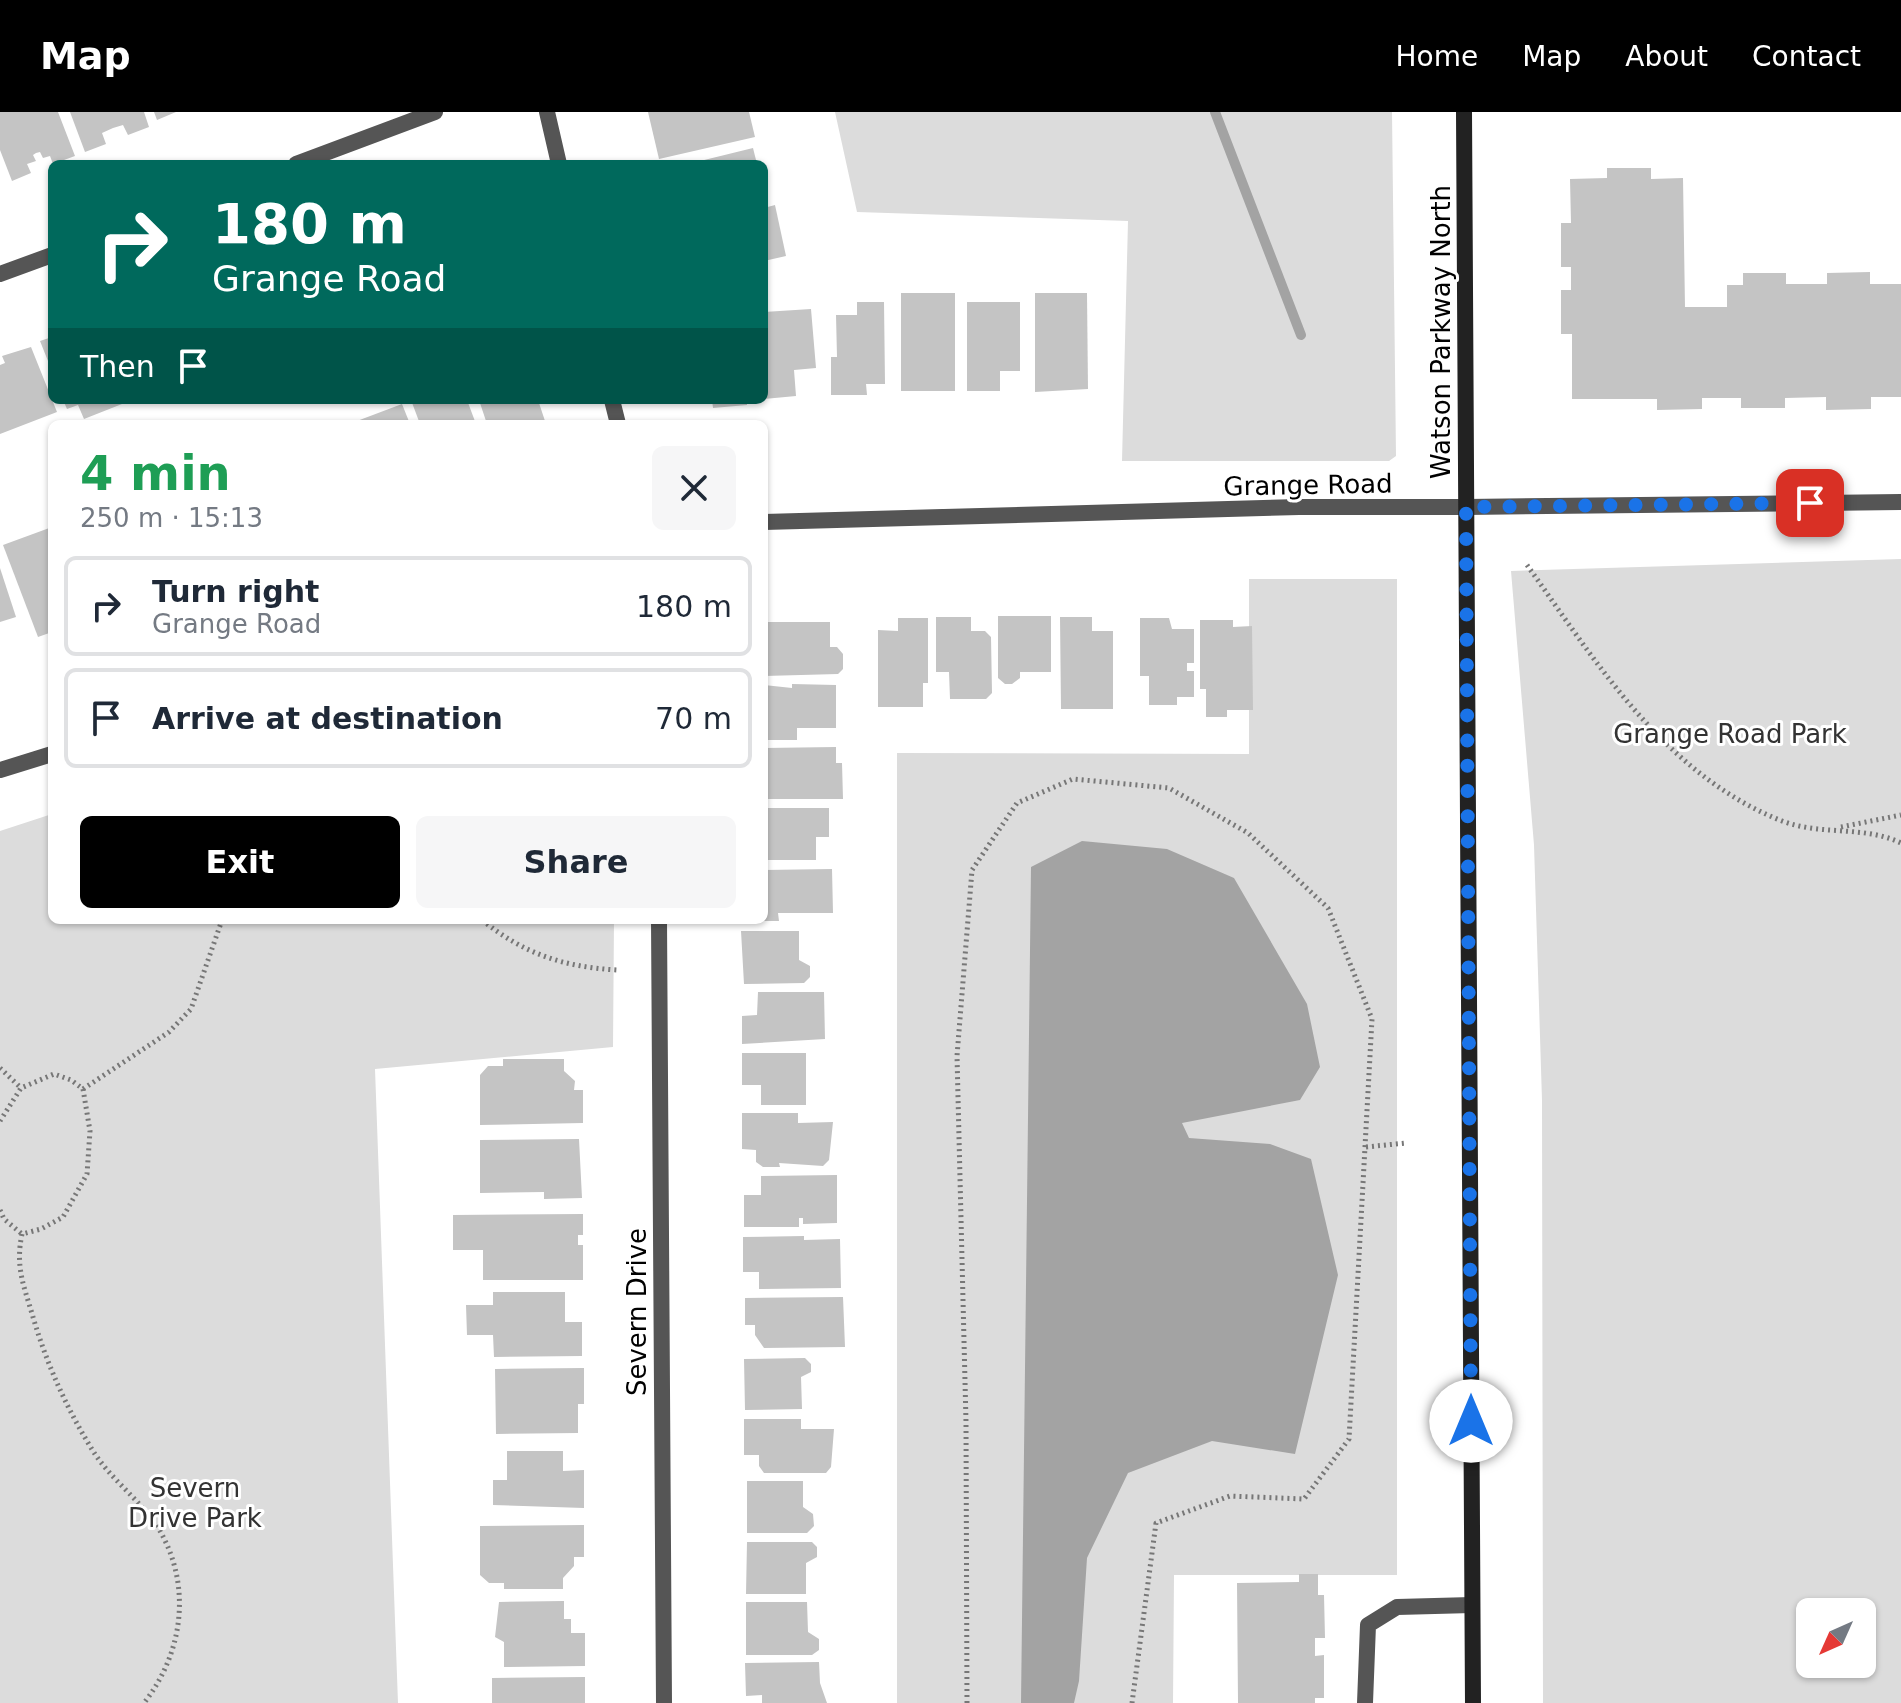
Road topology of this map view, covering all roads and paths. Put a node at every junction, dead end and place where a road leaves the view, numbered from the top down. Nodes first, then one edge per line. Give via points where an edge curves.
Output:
1 (435, 112) edge
2 (547, 112) edge
3 (1464, 112) edge
4 (307, 160) edge
5 (558, 160) edge
6 (48, 256) edge
7 (0, 274) edge
8 (1901, 502) edge
9 (1466, 507) junction
10 (768, 522) edge
11 (1527, 565) dead end
12 (48, 755) edge
13 (0, 770) edge
14 (1901, 815) edge
15 (1836, 828) junction
16 (1901, 843) edge
17 (221, 924) edge
18 (487, 924) edge
19 (659, 924) edge
20 (617, 970) dead end
21 (0, 1068) edge
22 (21, 1088) junction
23 (83, 1089) junction
24 (0, 1121) edge
25 (1406, 1143) dead end
26 (1366, 1147) junction
27 (0, 1210) edge
28 (22, 1234) junction
29 (1472, 1605) junction
30 (144, 1703) edge
31 (664, 1703) edge
32 (967, 1703) edge
33 (1132, 1703) edge
34 (1365, 1703) edge
35 (1473, 1703) edge

1 - 4 street
2 - 5 street
3 - 9 main road, Watson Parkway North
6 - 7 street
8 - 9 street, Grange Road
9 - 10 street, Grange Road
9 - 29 main road, Watson Parkway North
11 - 15 path via 1614,688 1694,768 1783,821 1817,830
12 - 13 street
14 - 15 path
15 - 16 path via 1882,833
17 - 23 path via 191,1009 169,1032
18 - 20 path via 543,959 576,968
19 - 31 street, Severn Drive
21 - 22 path
22 - 23 path via 54,1074
22 - 24 path
23 - 28 path via 90,1131 87,1174 63,1217
25 - 26 path
26 - 32 path via 1372,1019 1328,908 1248,833 1169,788 1073,779 1017,803 972,870 957,1056
26 - 33 path via 1349,1439 1304,1499 1230,1496 1156,1523
27 - 28 path
28 - 30 path via 16,1260 47,1365 94,1453 159,1530 182,1593 176,1639 159,1684
29 - 34 street via 1397,1607 1368,1625
29 - 35 main road, Watson Parkway North

